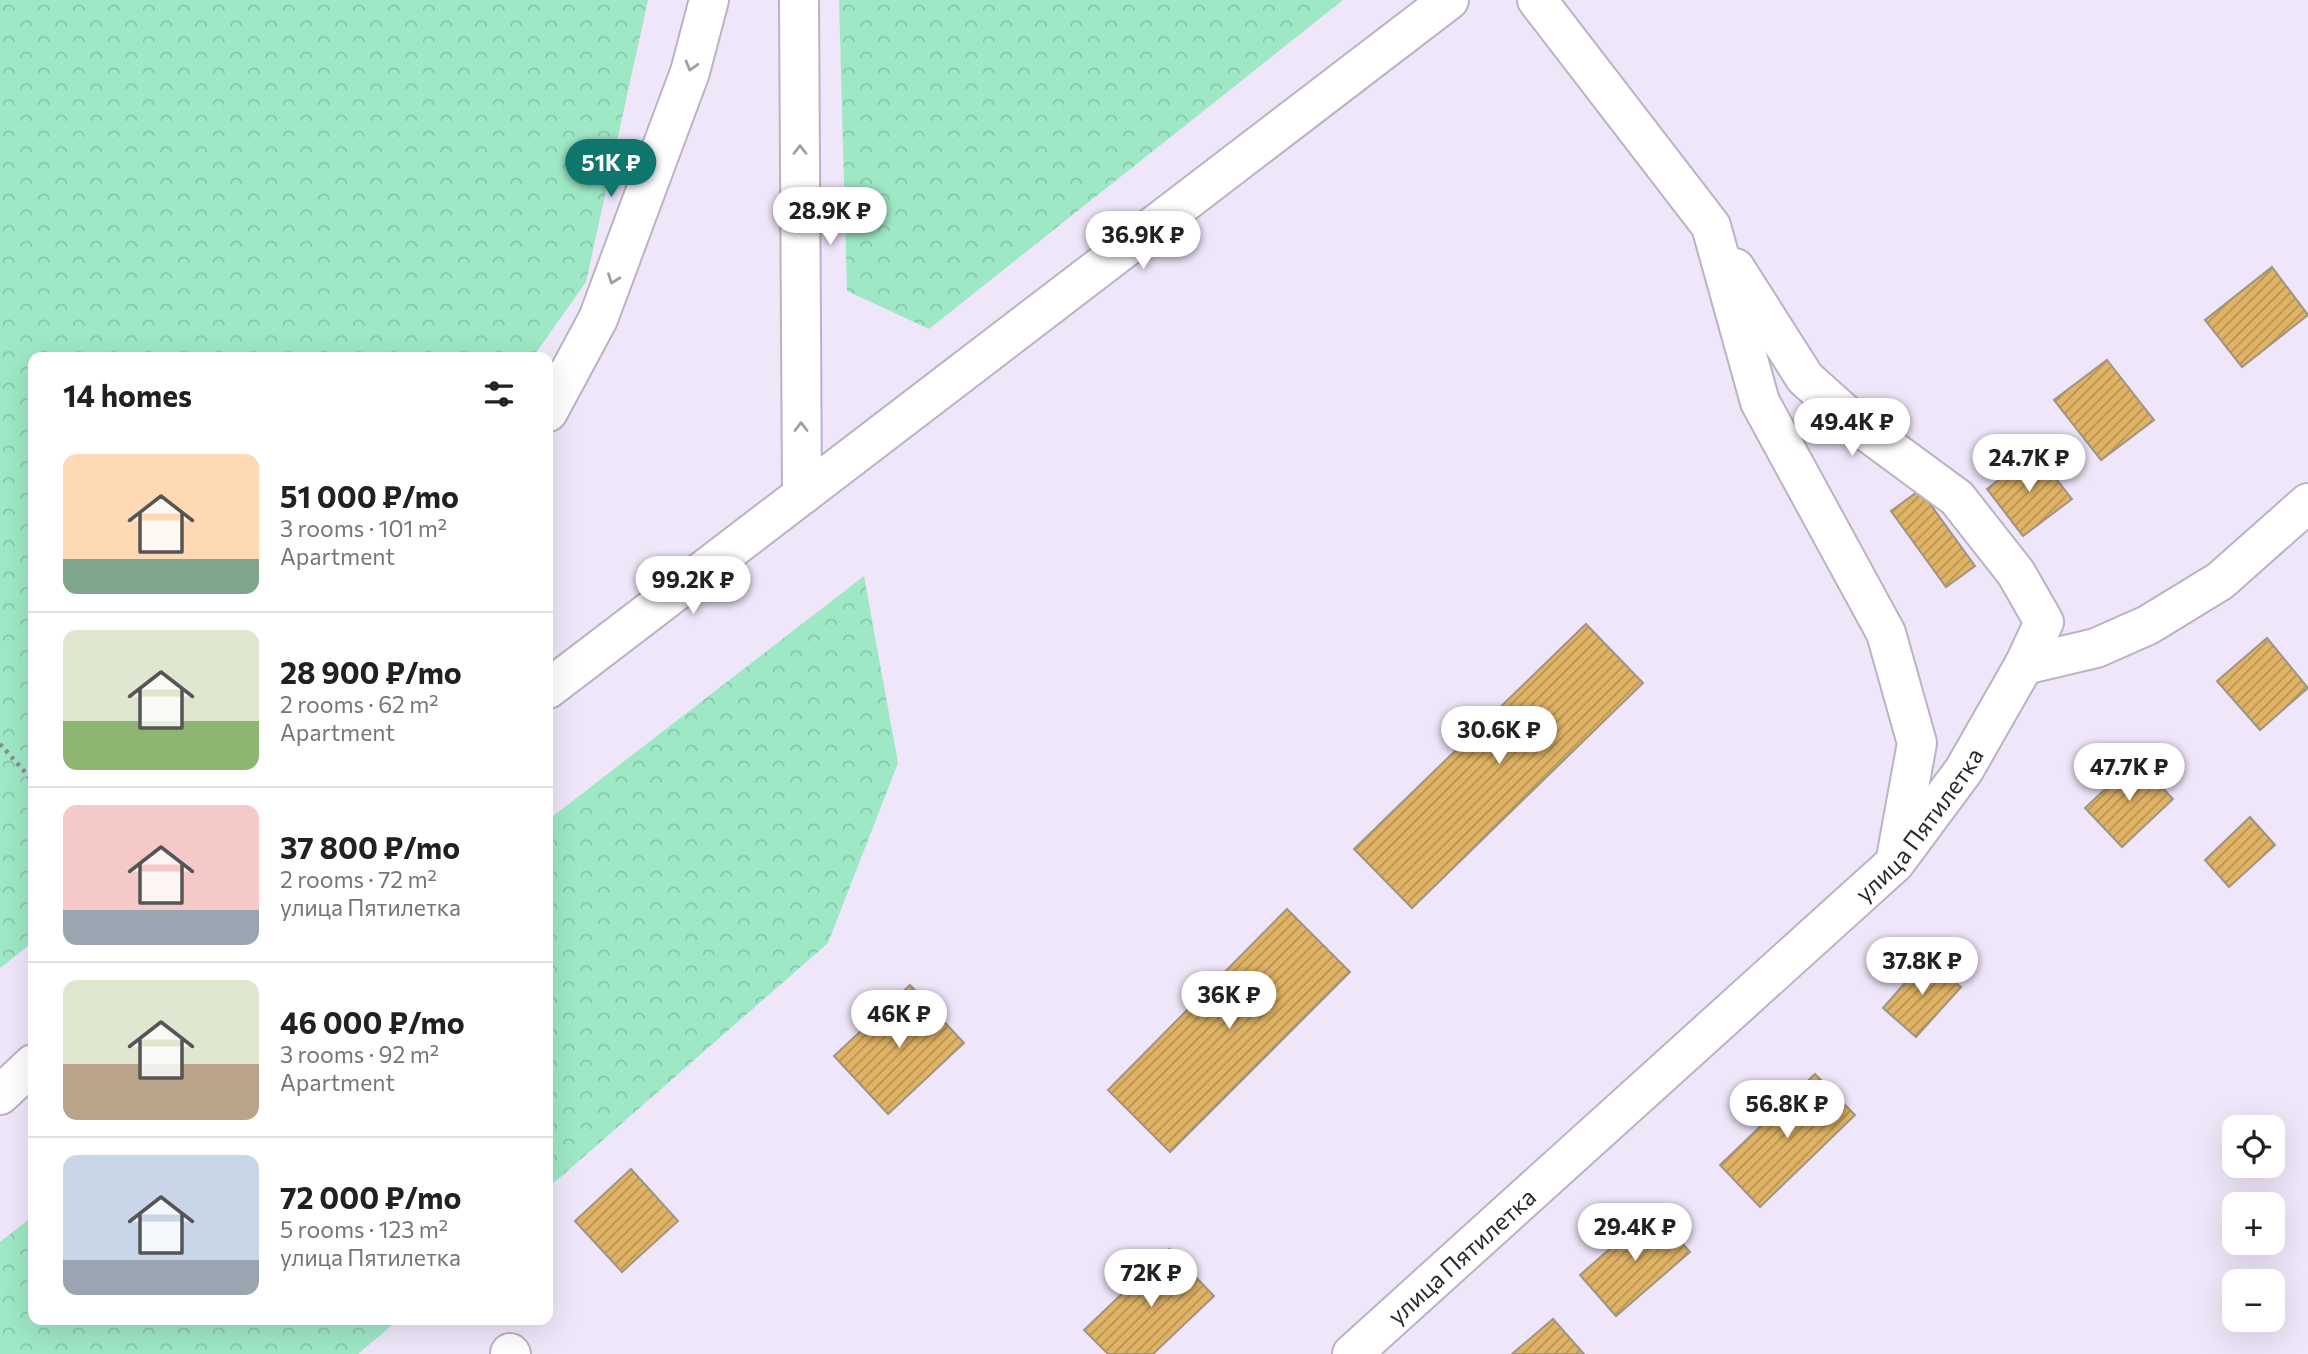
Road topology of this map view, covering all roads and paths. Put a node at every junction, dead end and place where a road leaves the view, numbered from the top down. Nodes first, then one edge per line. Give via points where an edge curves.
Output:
1 (709, 0) edge
2 (799, 0) edge
3 (1449, 0) edge
4 (1537, 0) edge
5 (1715, 237) junction
6 (553, 403) edge
7 (802, 495) junction
8 (2308, 503) edge
9 (2024, 665) junction
10 (553, 685) edge
11 (0, 744) edge
12 (28, 775) edge
13 (1895, 863) junction
14 (28, 1069) edge
15 (28, 1082) edge
16 (0, 1095) edge
17 (0, 1103) edge
18 (1352, 1354) edge

1 -> 6 street via 690,72 598,318
7 -> 2 street
3 - 7 street
4 - 5 street
5 - 9 street, улица Пятилетка via 1805,378 1855,423 1956,498 2016,573 2044,622
5 - 13 street via 1760,402 1886,633 1917,743
7 - 10 street
8 - 9 street via 2220,581 2148,625 2096,648
9 - 13 street, улица Пятилетка via 1964,770
11 - 12 path
13 - 18 street, улица Пятилетка
14 - 16 street
15 - 17 street

